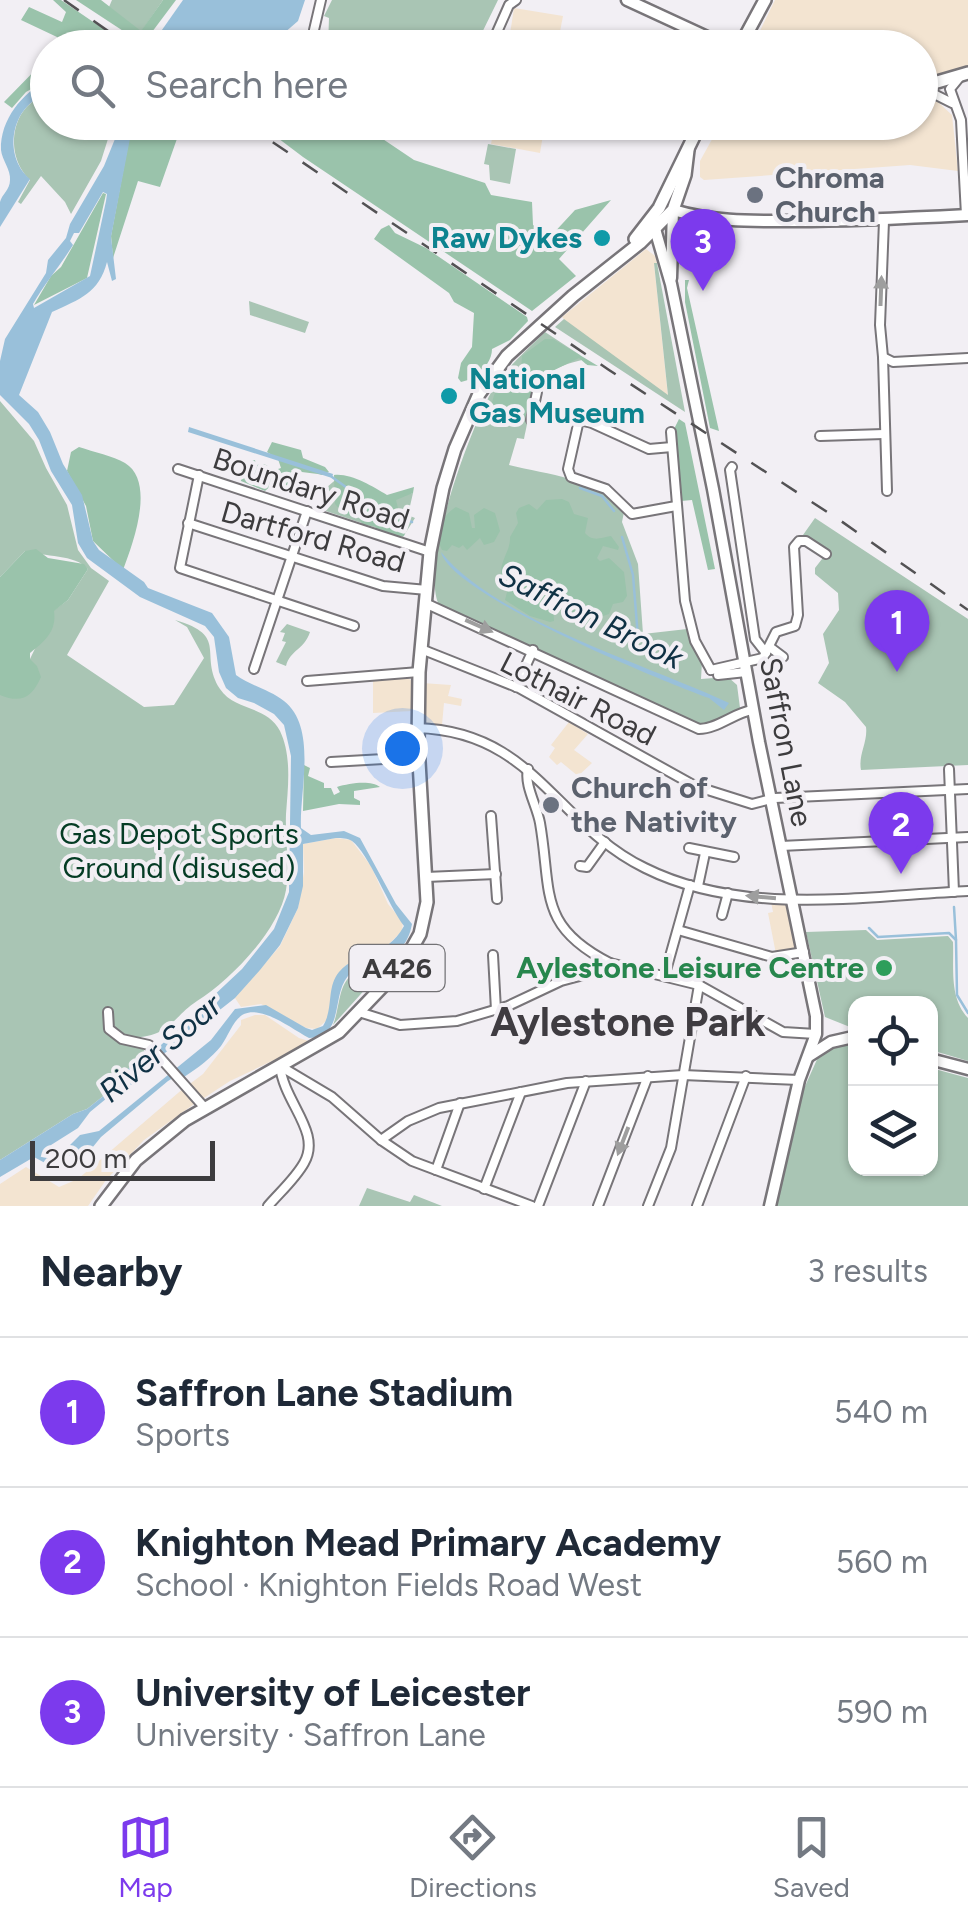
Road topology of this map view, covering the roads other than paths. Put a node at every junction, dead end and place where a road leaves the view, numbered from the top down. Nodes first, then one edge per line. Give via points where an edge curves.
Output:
1 (321, 0) edge
2 (627, 0) edge
3 (765, 0) edge
4 (513, 1) edge
5 (314, 30) edge
6 (499, 30) edge
7 (691, 30) edge
8 (751, 30) edge
9 (965, 74) edge
10 (938, 82) edge
11 (938, 94) edge
12 (961, 108) edge
13 (693, 140) edge
14 (666, 209) junction
15 (967, 215) edge
16 (700, 218) junction
17 (884, 221) junction
18 (670, 226) junction
19 (656, 229) junction
20 (640, 242) junction
21 (659, 247) junction
22 (628, 251) junction
23 (671, 284) junction
24 (883, 357) junction
25 (968, 358) edge
26 (537, 392) dead end
27 (534, 409) junction
28 (531, 420) dead end
29 (580, 420) junction
30 (671, 432) dead end
31 (884, 434) junction
32 (820, 436) dead end
33 (672, 447) junction
34 (732, 467) dead end
35 (178, 469) dead end
36 (199, 475) junction
37 (888, 492) dead end
38 (676, 506) junction
39 (307, 511) junction
40 (188, 523) junction
41 (430, 552) junction
42 (826, 554) dead end
43 (292, 557) junction
44 (426, 596) junction
45 (277, 602) junction
46 (354, 626) dead end
47 (421, 649) junction
48 (533, 650) junction
49 (768, 650) junction
50 (783, 657) dead end
51 (744, 664) junction
52 (254, 669) dead end
53 (419, 672) junction
54 (307, 681) dead end
55 (516, 687) junction
56 (752, 710) junction
57 (418, 728) junction
58 (418, 758) junction
59 (331, 762) dead end
60 (528, 769) junction
61 (950, 770) dead end
62 (968, 789) edge
63 (950, 790) junction
64 (770, 800) junction
65 (492, 816) dead end
66 (968, 837) edge
67 (952, 838) junction
68 (605, 842) junction
69 (781, 846) junction
70 (689, 848) dead end
71 (705, 853) junction
72 (734, 857) dead end
73 (580, 866) dead end
74 (496, 874) junction
75 (426, 877) junction
76 (694, 886) junction
77 (968, 891) edge
78 (954, 892) junction
79 (728, 893) junction
80 (497, 898) dead end
81 (793, 899) junction
82 (722, 916) dead end
83 (678, 930) junction
84 (804, 952) junction
85 (493, 955) dead end
86 (610, 963) junction
87 (665, 974) junction
88 (699, 984) junction
89 (496, 1010) junction
90 (108, 1012) dead end
91 (360, 1012) junction
92 (816, 1034) junction
93 (848, 1037) edge
94 (848, 1039) edge
95 (808, 1056) junction
96 (938, 1061) edge
97 (280, 1066) junction
98 (968, 1069) edge
99 (683, 1075) junction
100 (648, 1076) junction
101 (746, 1076) junction
102 (800, 1080) junction
103 (586, 1081) junction
104 (521, 1092) junction
105 (460, 1103) junction
106 (204, 1108) junction
107 (381, 1140) junction
108 (436, 1170) junction
109 (484, 1189) junction
110 (101, 1206) edge
111 (268, 1206) edge
112 (535, 1206) edge
113 (598, 1206) edge
114 (648, 1206) edge
115 (697, 1206) edge
116 (770, 1206) edge

1 - 5 street
2 - 7 main road
3 - 8 main road
4 - 6 street
9 - 10 main road
9 - 12 street via 950,89
11 - 12 street
12 - 15 street
13 - 14 main road, A426
14 - 16 main road
14 - 18 main road, Saffron Lane
14 - 19 main road
14 - 22 main road, A426
15 - 17 main road
16 - 17 main road
16 - 18 main road
24 -> 17 street
18 - 19 main road
18 - 23 main road, Saffron Lane
19 - 20 main road, A426
19 - 21 main road, Saffron Lane
20 - 21 main road
20 - 22 main road, A426
21 - 23 main road, Saffron Lane
22 - 41 main road, A426 via 521,342 486,382 446,474
23 - 51 main road, Saffron Lane
24 - 25 street
24 - 31 street
26 - 27 street
27 - 28 street
27 - 29 street
29 - 33 street via 645,448
29 - 38 street via 568,468 572,476 606,488 632,514
30 - 33 street
31 - 32 street
31 - 37 street
33 - 38 street
34 - 49 street via 755,639
35 - 36 street, Boundary Road
36 - 39 street, Boundary Road
36 - 40 street
38 - 51 street via 695,640 710,670
39 - 41 street, Boundary Road
39 - 43 street
40 - 43 street, Dartford Road
40 - 45 street via 182,570
41 - 44 main road, A426
42 - 49 street via 806,541 794,547 798,621 776,632
43 - 44 street, Dartford Road
43 - 45 street
44 - 47 main road, A426
44 -> 48 street, Dartford Road
45 - 46 street
45 - 52 street
47 - 53 main road, A426
47 - 55 street, Lothair Road
48 - 55 street
48 - 56 street, Dartford Road via 703,730
49 - 50 street
49 - 51 street
51 - 56 main road, Saffron Lane
53 - 54 street
53 - 57 main road, A426
55 - 64 street, Lothair Road via 695,786 748,803
56 - 64 main road, Saffron Lane
57 - 58 main road, A426
57 - 60 street via 474,738
58 - 59 street
58 - 75 main road, A426
60 - 68 street
60 - 86 street via 552,908 570,938
61 - 63 street
62 - 63 street, Lothair Road
63 - 64 street, Lothair Road
63 - 67 street
64 - 69 main road, Saffron Lane
65 - 74 street
66 - 67 street
67 - 69 street
67 - 78 street
68 - 73 street
68 - 76 street via 640,866
69 - 81 main road, Saffron Lane
70 - 71 street
71 - 72 street
71 - 76 street
74 - 75 street
74 - 80 street
75 - 91 main road, A426 via 420,934
76 - 79 street
76 - 83 street
77 - 78 street
78 - 81 street
81 -> 79 street
79 - 82 street
81 - 84 main road, Saffron Lane
83 - 84 street via 772,957
83 - 87 street
84 - 92 main road, Saffron Lane
85 - 89 street
86 - 87 street
86 - 89 street
87 - 88 street
88 - 92 street via 778,1030
88 - 99 street
89 - 91 street via 418,1026
90 - 106 street via 115,1036 149,1045
91 - 97 main road, A426 via 331,1040
92 - 93 main road
92 - 95 main road, Saffron Lane
94 - 95 main road
95 - 102 main road, Saffron Lane
96 - 98 main road
97 - 106 main road, A426
97 - 107 street via 332,1097
97 - 111 street via 311,1144 298,1172
99 - 100 street
99 - 101 street
99 - 114 street via 671,1148
100 - 103 street
100 -> 113 street
101 - 102 street
101 - 115 street
102 - 116 main road, Saffron Lane
103 - 104 street
103 - 112 street
104 - 105 street
104 - 109 street
105 - 107 street via 424,1114
105 - 108 street
106 - 110 main road, A426 via 136,1160
107 - 108 street
108 - 109 street
109 - 112 street

